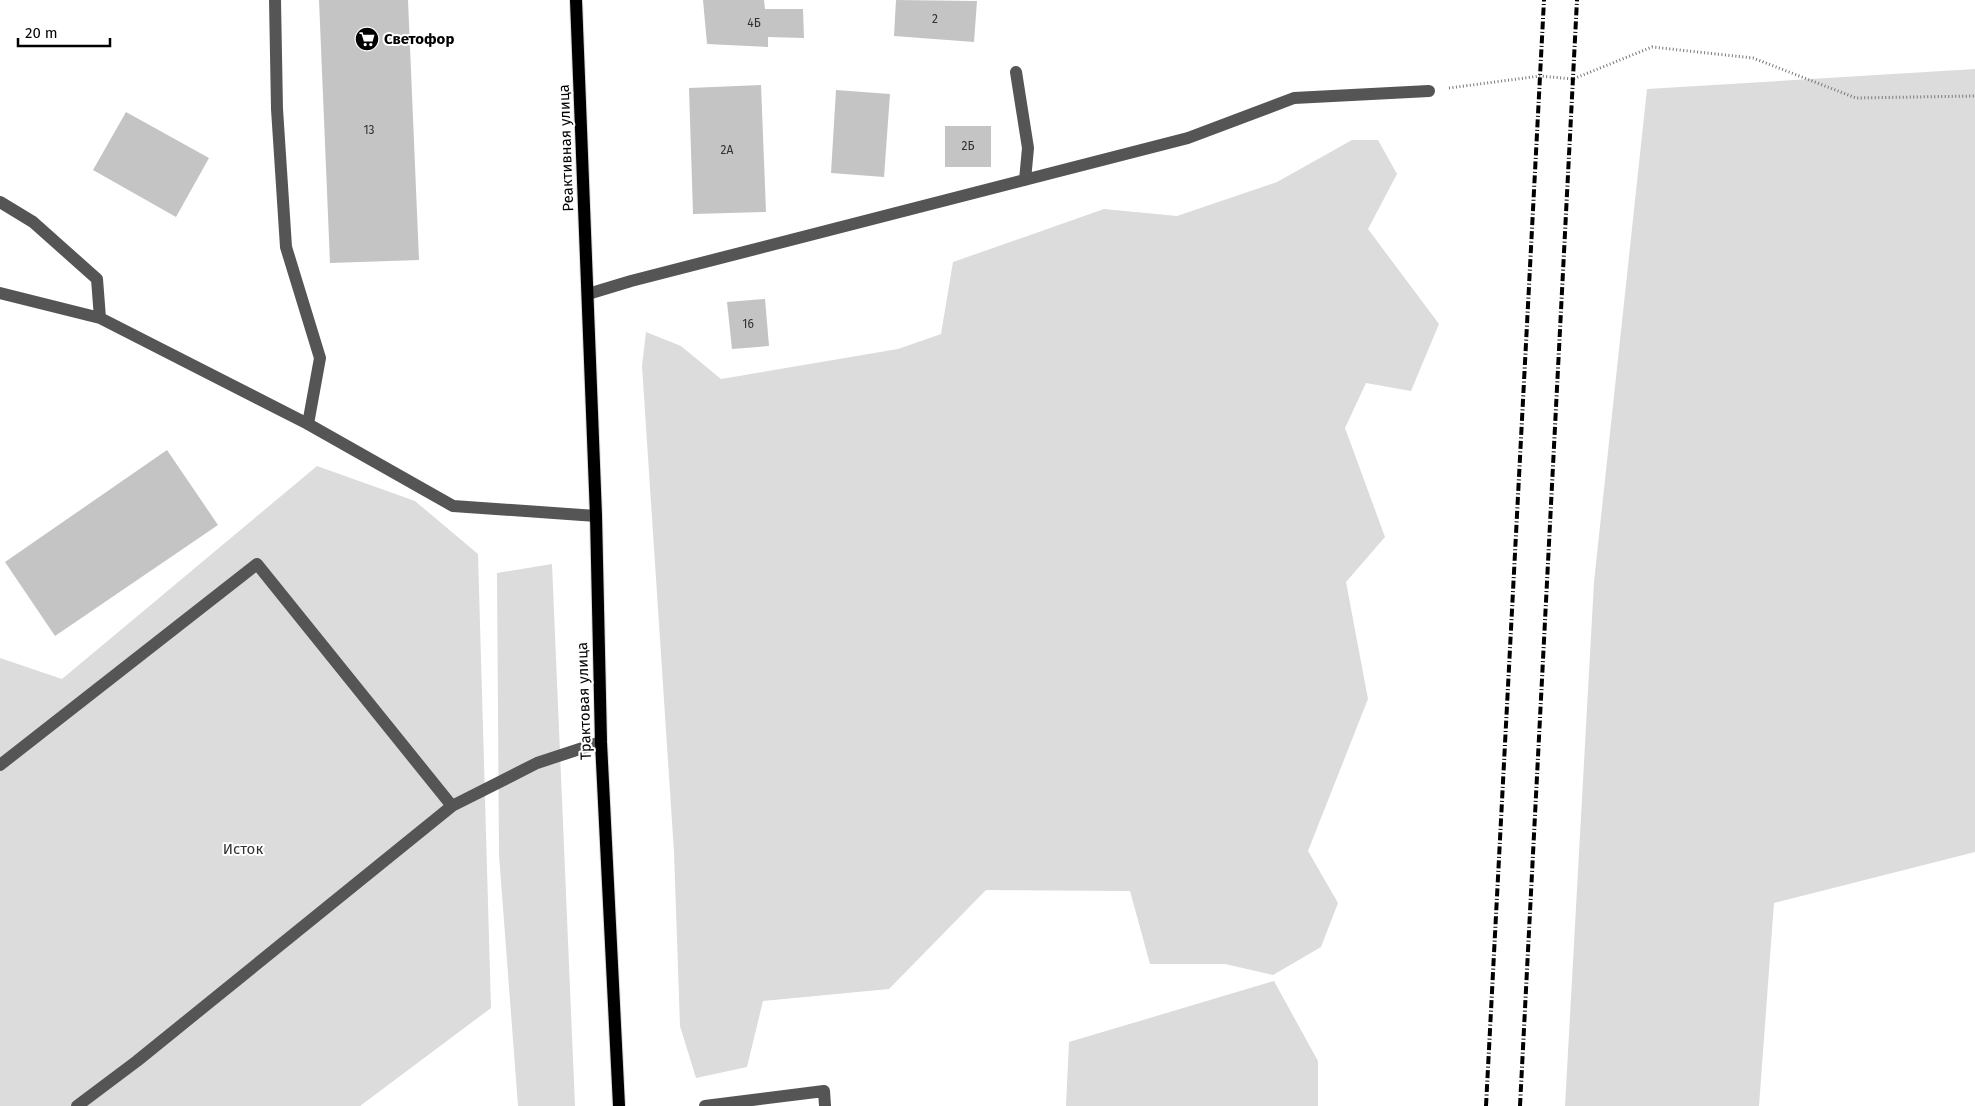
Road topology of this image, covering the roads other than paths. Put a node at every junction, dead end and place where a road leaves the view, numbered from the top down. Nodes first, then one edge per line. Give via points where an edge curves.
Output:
1 (275, 0) edge
2 (576, 0) edge
3 (1016, 72) dead end
4 (1429, 91) road end
5 (1025, 180) junction
6 (0, 202) edge
7 (0, 293) edge
8 (588, 294) junction
9 (100, 318) junction
10 (308, 424) junction
11 (596, 516) junction
12 (601, 742) junction
13 (0, 765) edge
14 (452, 806) junction
15 (77, 1106) edge
16 (619, 1106) edge
17 (705, 1106) edge
18 (825, 1106) edge

1 - 10 lane via 277,108 286,247 320,358
2 - 8 main road, Реактивная улица
3 - 5 lane via 1028,148
4 - 5 lane via 1294,98 1188,138
5 - 8 lane
6 - 9 lane via 33,222 96,279
7 - 9 lane
8 - 11 main road, Трактовая улица
9 - 10 lane
10 - 11 lane via 453,506
11 - 12 main road, Трактовая улица
12 - 14 lane via 537,763
12 - 16 main road, Трактовая улица
13 - 14 lane via 257,564
14 - 15 lane
17 - 18 lane via 824,1091

